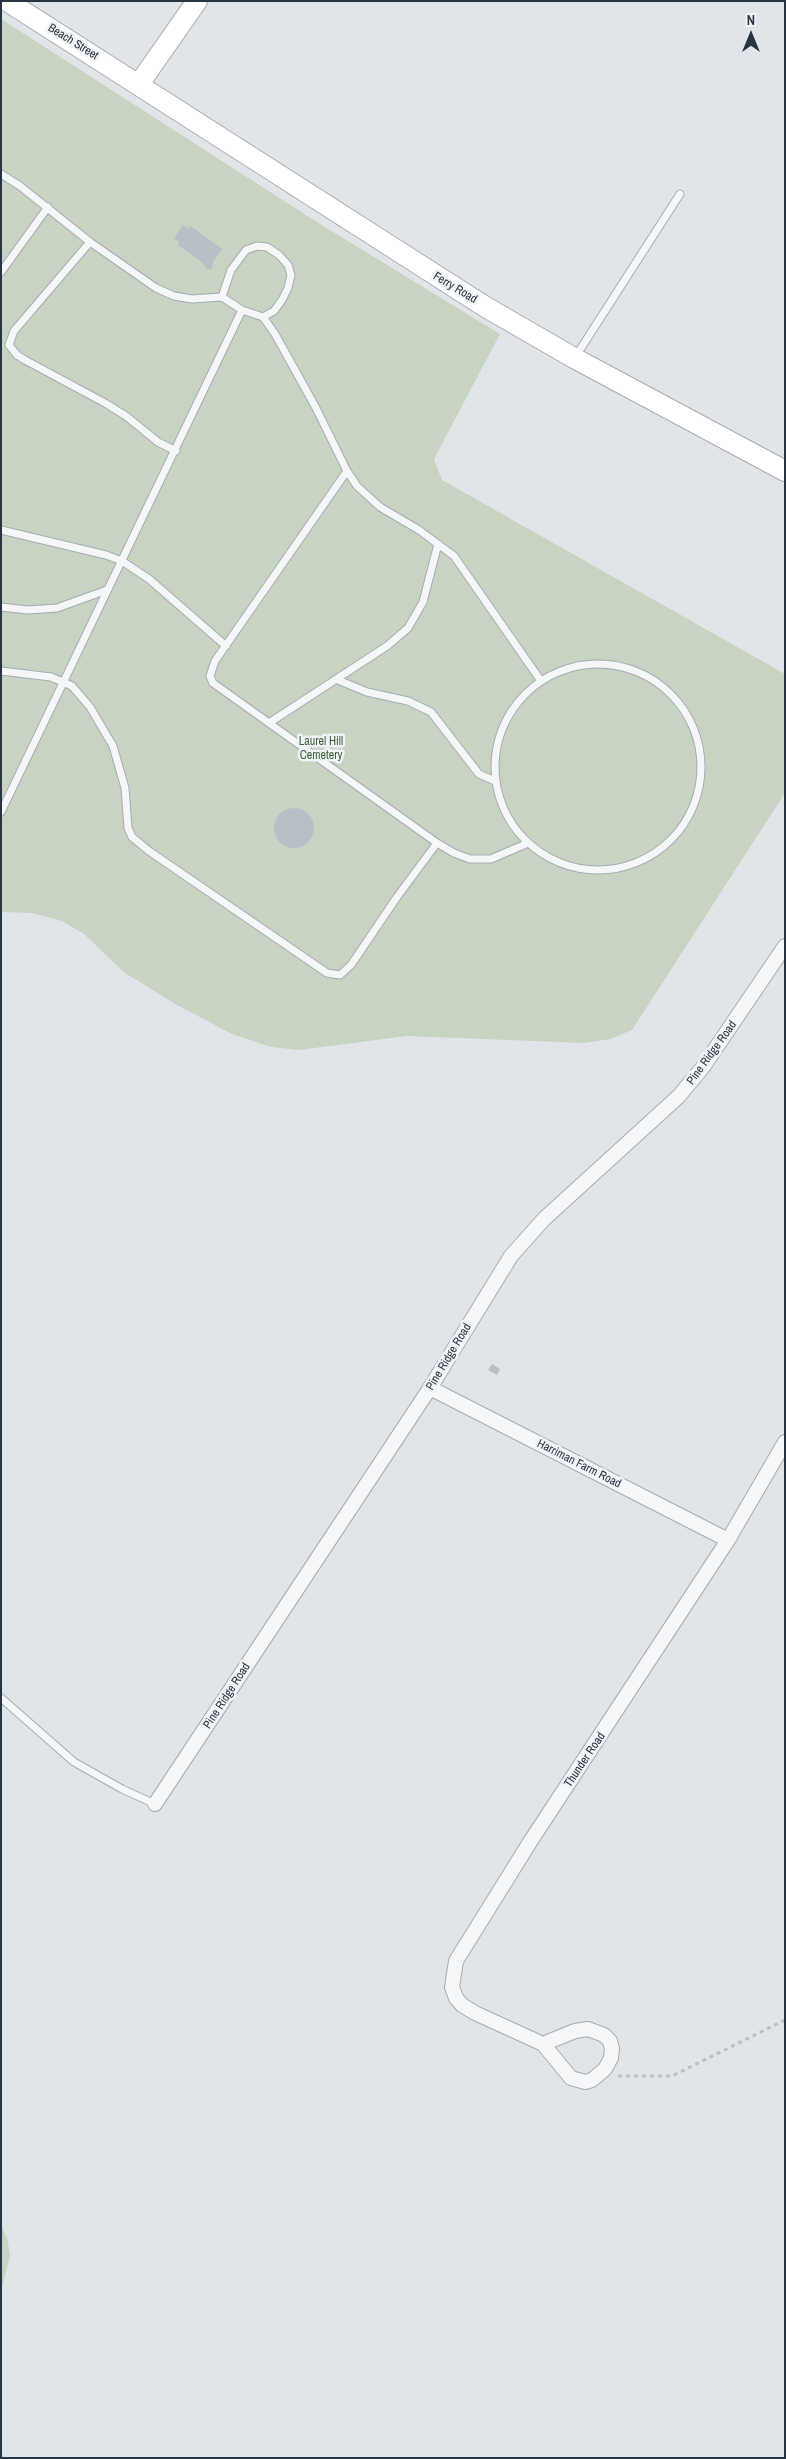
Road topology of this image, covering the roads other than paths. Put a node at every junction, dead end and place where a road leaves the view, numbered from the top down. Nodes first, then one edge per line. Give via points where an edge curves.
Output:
1 (7, 1) edge
2 (197, 1) edge
3 (139, 84) junction
4 (1, 174) edge
5 (680, 194) dead end
6 (48, 207) junction
7 (90, 242) junction
8 (1, 272) edge
9 (222, 297) junction
10 (242, 310) junction
11 (263, 317) junction
12 (574, 358) junction
13 (176, 451) junction
14 (346, 471) junction
15 (785, 471) edge
16 (1, 530) edge
17 (438, 544) junction
18 (122, 562) junction
19 (107, 590) junction
20 (1, 607) edge
21 (226, 646) junction
22 (1, 672) edge
23 (338, 680) junction
24 (64, 681) junction
25 (541, 682) junction
26 (269, 723) junction
27 (495, 781) junction
28 (1, 812) edge
29 (437, 843) junction
30 (528, 843) junction
31 (785, 946) edge
32 (430, 1388) junction
33 (785, 1442) edge
34 (728, 1540) junction
35 (1, 1698) edge
36 (155, 1804) joint
37 (543, 2044) junction

1 - 3 main road, Beach Street
2 - 3 main road
3 - 12 main road, Ferry Road via 413,262
4 - 6 lane
5 - 12 lane
6 - 7 lane
6 - 8 lane
7 - 9 lane via 137,276 174,296 192,299
7 - 13 lane via 14,331 10,345 17,355 126,416 158,442
9 - 10 lane
9 - 11 lane via 231,270 242,254 257,246 267,248 288,265 291,275 282,300 274,311
10 - 11 lane
10 - 13 lane
11 - 14 lane via 316,408
12 - 15 main road, Ferry Road
13 - 18 lane
14 - 17 lane via 375,503
14 - 21 lane
16 - 18 lane via 106,555
17 - 23 lane via 424,602 416,618 387,646
17 - 25 lane via 464,567
18 - 19 lane
18 - 21 lane via 149,579
19 - 20 lane via 57,608 28,610
19 - 24 lane
21 - 26 lane via 211,669 212,683
22 - 24 lane
23 - 26 lane
23 - 27 lane via 367,692 408,701 431,712 479,774
24 - 28 lane
24 - 29 lane via 90,707 113,746 132,837 327,973 340,975 351,965
25 - 27 lane via 519,700 502,729 494,761
25 - 30 lane via 559,672 591,664 624,668 655,682 679,704 692,725 699,749 700,782 682,828 658,851 628,866 579,869 548,858
26 - 29 lane
27 - 30 lane via 503,810
29 - 30 lane via 454,853 480,860 501,856
31 - 32 street, Pine Ridge Road via 714,1052 679,1096 544,1218 511,1256
32 - 34 street, Harriman Farm Road
32 - 36 street, Pine Ridge Road
33 - 34 street, Thunder Road
34 - 37 street, Thunder Road via 456,1961 452,1987 462,2005
35 - 36 lane via 74,1762
37 - 37 street, Thunder Road via 571,2078 585,2082 605,2069 612,2049 604,2035 588,2029

